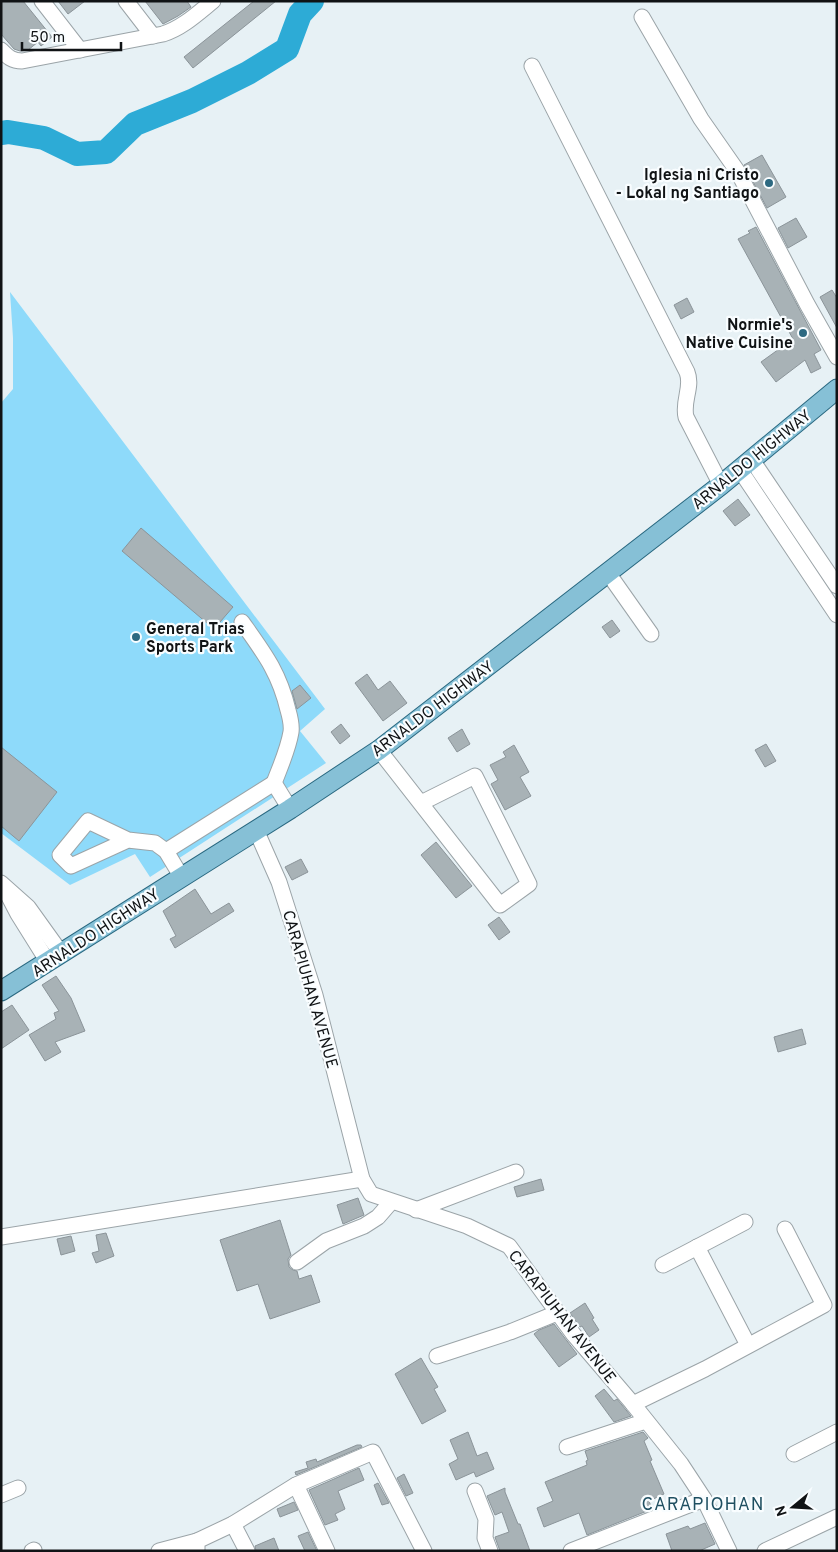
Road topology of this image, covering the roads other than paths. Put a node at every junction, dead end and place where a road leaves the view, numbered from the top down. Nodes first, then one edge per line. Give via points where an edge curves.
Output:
1 (42, 1) edge
2 (126, 1) edge
3 (212, 2) edge
4 (642, 17) dead end
5 (153, 36) junction
6 (1, 50) edge
7 (80, 50) junction
8 (532, 66) dead end
9 (837, 357) edge
10 (837, 389) edge
11 (746, 465) junction
12 (722, 485) junction
13 (608, 573) junction
14 (837, 586) edge
15 (837, 615) edge
16 (242, 622) dead end
17 (651, 634) dead end
18 (379, 750) junction
19 (274, 783) junction
20 (421, 803) junction
21 (290, 809) junction
22 (256, 830) junction
23 (128, 840) dead end
24 (166, 852) junction
25 (181, 876) junction
26 (2, 883) edge
27 (55, 958) junction
28 (1, 991) edge
29 (516, 1172) dead end
30 (362, 1179) junction
31 (392, 1202) junction
32 (416, 1210) junction
33 (745, 1222) dead end
34 (786, 1229) dead end
35 (1, 1237) edge
36 (697, 1248) junction
37 (297, 1262) dead end
38 (663, 1265) dead end
39 (557, 1312) junction
40 (748, 1345) junction
41 (438, 1356) dead end
42 (633, 1404) junction
43 (646, 1421) junction
44 (837, 1432) edge
45 (566, 1447) dead end
46 (794, 1454) dead end
47 (296, 1485) junction
48 (18, 1488) dead end
49 (475, 1491) dead end
50 (1, 1495) edge
51 (704, 1499) junction
52 (837, 1516) edge
53 (233, 1524) junction
54 (197, 1546) edge
55 (577, 1550) edge
56 (159, 1551) edge
57 (247, 1551) edge
58 (327, 1551) edge
59 (424, 1551) edge
60 (490, 1551) edge
61 (729, 1551) edge
62 (765, 1551) edge

1 - 7 street
2 - 5 street
3 - 5 street via 173,31
4 - 9 street via 701,119 738,172
5 - 7 street
6 - 7 street via 14,61
8 - 12 street via 687,372 690,384 684,410
10 - 11 main road, ARNALDO HIGHWAY
11 - 12 main road, ARNALDO HIGHWAY
11 - 14 street
11 - 15 street
12 - 13 main road, ARNALDO HIGHWAY
13 - 17 street
13 - 18 main road, ARNALDO HIGHWAY
16 - 19 street via 278,675 292,725 286,754
18 - 20 street
18 - 21 main road, ARNALDO HIGHWAY
19 - 21 street
19 - 24 street
20 - 20 street via 500,905 529,884 474,776
21 - 22 main road, ARNALDO HIGHWAY
22 - 25 main road, ARNALDO HIGHWAY
22 - 30 street, CARAPIUHAN AVENUE via 279,882 315,995
23 - 24 street via 155,843
24 - 25 street
25 - 27 main road, ARNALDO HIGHWAY
26 - 27 street via 28,907
27 - 28 main road, ARNALDO HIGHWAY
29 - 32 street
30 - 31 street, CARAPIUHAN AVENUE via 371,1194
30 - 35 street
31 - 32 street, CARAPIUHAN AVENUE
31 - 37 street via 364,1226 326,1241
32 - 39 street, CARAPIUHAN AVENUE via 467,1226 509,1246
33 - 36 street
34 - 40 street via 824,1305
36 - 38 street
36 - 40 street
39 - 41 street
39 - 42 street, CARAPIUHAN AVENUE
40 - 42 street
42 - 43 street, CARAPIUHAN AVENUE
43 - 45 street
43 - 51 street, CARAPIUHAN AVENUE
44 - 46 street
47 - 53 street
47 - 58 street
47 - 59 street via 373,1452
48 - 50 street
49 - 60 street via 486,1519 485,1538
51 - 55 street
51 - 61 street, CARAPIUHAN AVENUE
52 - 62 street
53 - 54 street
53 - 57 street
54 - 56 street

